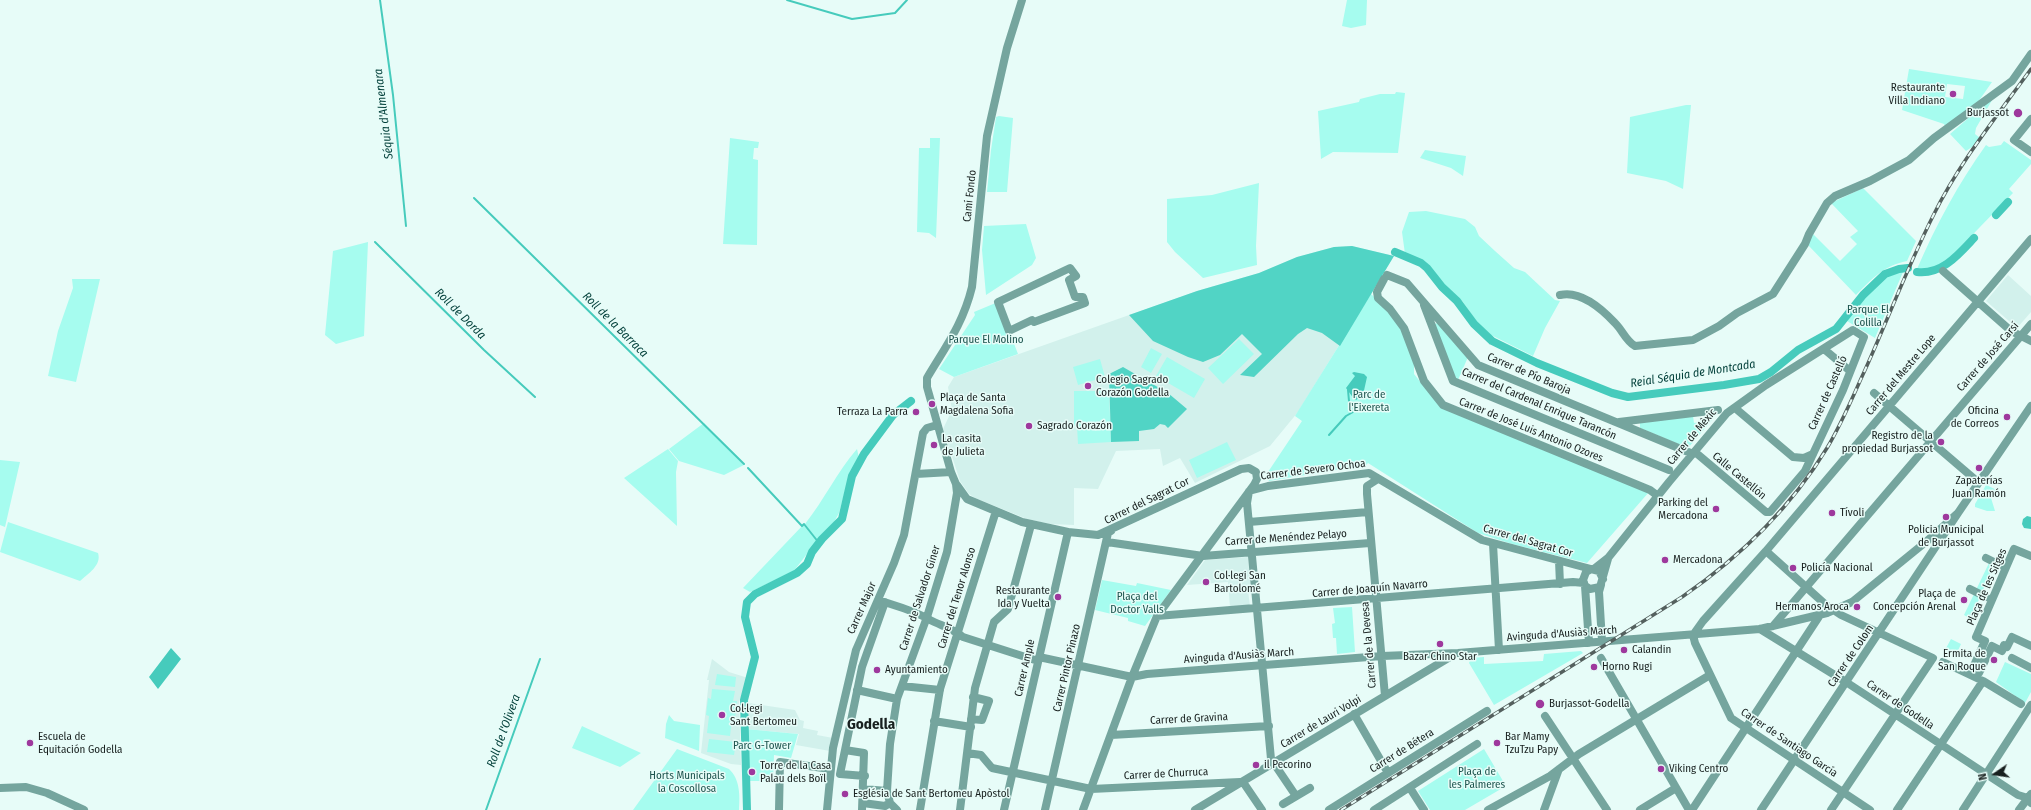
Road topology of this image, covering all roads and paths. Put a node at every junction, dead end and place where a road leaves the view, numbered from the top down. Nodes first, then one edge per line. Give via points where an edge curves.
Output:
1 (1022, 0) edge
2 (2031, 54) edge
3 (2031, 119) edge
4 (2031, 152) edge
5 (2031, 239) edge
6 (1943, 272) dead end
7 (1385, 277) joint
8 (1560, 294) dead end
9 (1978, 302) junction
10 (1084, 303) joint
11 (1424, 304) junction
12 (2031, 324) edge
13 (1856, 330) joint
14 (2021, 336) junction
15 (2031, 341) edge
16 (1824, 349) junction
17 (1850, 370) junction
18 (1874, 393) dead end
19 (1889, 406) junction
20 (2031, 406) edge
21 (1734, 408) junction
22 (1718, 410) dead end
23 (1618, 423) junction
24 (937, 424) junction
25 (1930, 440) junction
26 (1694, 453) junction
27 (1813, 454) junction
28 (1670, 470) dead end
29 (951, 472) junction
30 (916, 474) junction
31 (1378, 479) junction
32 (1978, 482) junction
33 (956, 484) junction
34 (1249, 491) junction
35 (1658, 496) junction
36 (996, 511) junction
37 (1368, 512) junction
38 (1958, 513) junction
39 (1249, 522) junction
40 (1031, 525) junction
41 (1111, 531) junction
42 (1068, 532) junction
43 (1106, 542) junction
44 (1370, 543) junction
45 (1493, 544) junction
46 (1766, 551) junction
47 (1252, 552) junction
48 (1203, 556) junction
49 (2031, 556) edge
50 (1608, 558) junction
51 (1986, 558) dead end
52 (1559, 561) junction
53 (2000, 565) dead end
54 (1593, 569) junction
55 (1602, 582) junction
56 (1560, 584) junction
57 (1584, 584) junction
58 (1806, 587) junction
59 (1970, 589) dead end
60 (1496, 590) junction
61 (1986, 597) dead end
62 (1377, 599) junction
63 (882, 601) junction
64 (1257, 609) junction
65 (1834, 611) junction
66 (1820, 615) junction
67 (1157, 616) junction
68 (927, 617) junction
69 (1773, 626) junction
70 (1760, 629) junction
71 (958, 633) junction
72 (1879, 633) junction
73 (1694, 635) junction
74 (1602, 641) junction
75 (1589, 643) junction
76 (987, 645) junction
77 (2031, 646) edge
78 (1499, 650) junction
79 (1796, 651) junction
80 (1458, 653) junction
81 (1382, 656) junction
82 (1601, 658) dead end
83 (2012, 658) dead end
84 (1039, 659) junction
85 (1943, 662) dead end
86 (1263, 665) junction
87 (1078, 666) junction
88 (2031, 668) edge
89 (1710, 675) junction
90 (1132, 677) junction
91 (1983, 681) junction
92 (1846, 682) junction
93 (902, 686) junction
94 (857, 690) junction
95 (940, 690) junction
96 (1385, 696) junction
97 (973, 697) junction
98 (897, 699) junction
99 (2021, 704) dead end
100 (2030, 710) edge
101 (1488, 711) dead end
102 (1354, 714) junction
103 (1895, 715) junction
104 (1545, 716) dead end
105 (1637, 720) junction
106 (934, 721) junction
107 (971, 723) junction
108 (1269, 726) junction
109 (1746, 728) junction
110 (1111, 734) junction
111 (1477, 744) dead end
112 (1941, 746) junction
113 (845, 750) junction
114 (967, 753) junction
115 (1574, 759) junction
116 (1794, 760) junction
117 (1273, 763) junction
118 (830, 769) junction
119 (1560, 769) junction
120 (1013, 772) junction
121 (1388, 773) junction
122 (1986, 775) junction
123 (865, 776) junction
124 (1542, 779) junction
125 (1052, 780) junction
126 (1243, 782) junction
127 (0, 788) edge
128 (1310, 788) dead end
129 (1410, 788) junction
130 (1676, 788) junction
131 (863, 789) junction
132 (1091, 789) junction
133 (1552, 790) junction
134 (888, 791) junction
135 (1843, 793) junction
136 (1296, 796) junction
137 (2030, 798) edge
138 (890, 803) junction
139 (1283, 804) dead end
140 (862, 807) edge
141 (84, 810) edge
142 (779, 810) edge
143 (827, 810) edge
144 (897, 810) edge
145 (920, 810) edge
146 (960, 810) edge
147 (1004, 810) edge
148 (1045, 810) edge
149 (1083, 810) edge
150 (1195, 810) edge
151 (1262, 810) edge
152 (1329, 810) edge
153 (1374, 810) edge
154 (1424, 810) edge
155 (1488, 810) edge
156 (1544, 810) edge
157 (1607, 810) edge
158 (1640, 810) edge
159 (1689, 810) edge
160 (1692, 810) edge
161 (1761, 810) edge
162 (1831, 810) edge
163 (1870, 810) edge
164 (1897, 810) edge
165 (1963, 810) edge
166 (2019, 810) edge

1 - 24 street, Camí Fondo via 1007,48 987,136 972,287 967,307 960,325 927,378
2 - 8 street via 2012,81 1934,138 1909,160 1835,196 1821,212 1805,244 1773,294 1693,340 1635,346 1626,339 1615,323 1595,306 1573,295
3 - 4 street via 2014,140
5 - 9 street, Carrer del Mestre Lope
6 - 9 street
7 - 11 street, Carrer de Pío Baroja via 1407,283
7 - 35 street, Carrer de José Luis Antonio Ozores via 1377,292 1378,298 1390,308 1401,323 1424,381 1443,405 1650,490
9 - 14 street via 2011,331
9 - 19 street, Carrer del Mestre Lope
10 - 10 street via 1084,297 1075,297 1068,280 1076,276 1070,268 998,302 1009,331 1032,320 1034,322
11 - 23 street, Carrer de Pío Baroja via 1478,365
11 - 28 street, Carrer del Cardenal Enrique Tarancón via 1453,381
12 - 14 street, Carrer de José Carsí
13 - 16 street, Carrer de Mèxic via 1852,330
13 - 17 street, Carrer de Castelló via 1863,335 1864,340
14 - 15 street
14 - 25 street, Carrer de José Carsí
16 - 17 street
16 - 21 street, Carrer de Mèxic
17 - 27 street, Carrer de Castelló
18 - 19 street
19 - 25 street
19 - 46 street, Carrer del Mestre Lope
20 - 32 street
21 - 26 street, Carrer de Mèxic
21 - 27 street via 1793,457 1804,458
22 - 23 street
23 - 26 street, Carrer de Pío Baroja
24 - 29 street, Carrer de Salvador Giner
24 - 30 street, Carrer Major via 927,428 923,433
25 - 32 street
25 - 58 street, Carrer de José Carsí
26 - 27 street, Calle Castellón via 1768,513 1804,474
26 - 35 street, Carrer de Mèxic
29 - 30 street
29 - 33 street, Carrer de Salvador Giner
30 - 63 street, Carrer Major via 904,535
31 - 34 street, Carrer de Severo Ochoa via 1365,473 1268,486
31 - 37 street, Carrer de la Devesa via 1367,486
31 - 45 street, Carrer del Sagrat Cor via 1474,537
32 - 38 street
33 - 36 street, Carrer del Sagrat Cor via 967,499
33 - 68 street, Carrer de Salvador Giner via 947,552
34 - 39 street
34 - 41 street, Carrer del Sagrat Cor via 1257,481 1256,472 1249,468 1241,469
34 - 48 street
35 - 50 street, Carrer de Mèxic
36 - 40 street, Carrer del Sagrat Cor
36 - 71 street, Carrer del Tenor Alonso
37 - 39 street
37 - 44 street, Carrer de la Devesa
38 - 65 street, Avinguda d'Ausiàs March via 1860,597
38 - 72 street, Carrer de Colom
39 - 47 street
40 - 42 street, Carrer del Sagrat Cor
40 - 76 street via 1008,609 994,622
41 - 42 street, Carrer del Sagrat Cor via 1098,535
41 - 43 street, Carrer Pintor Pinazo
42 - 84 street, Carrer Ample
43 - 48 street, Carrer de Menéndez Pelayo
43 - 87 street, Carrer Pintor Pinazo
44 - 47 street, Carrer de Menéndez Pelayo
44 - 62 street, Carrer de la Devesa
45 - 52 street, Carrer del Sagrat Cor
45 - 60 street
46 - 58 street
46 - 73 street, Carrer del Mestre Lope via 1703,621
47 - 48 street, Carrer de Menéndez Pelayo
47 - 64 street
48 - 67 street
49 - 77 street, Plaça de les Sitges via 2014,549 1976,637 1985,641 1972,670 1979,673 1992,646 2002,651 2012,637
50 - 54 street, Carrer de Mèxic
50 - 55 street, Carrer de Mèxic
51 - 53 street
52 - 54 street, Carrer del Sagrat Cor
52 - 56 street
54 - 55 street via 1599,571
54 - 57 street via 1584,574
55 - 57 street via 1593,589
55 - 74 street, Carrer de Mèxic via 1599,592
56 - 57 street, Carrer de Joaquín Navarro
56 - 60 street, Carrer de Joaquín Navarro
57 - 75 street
58 - 65 street
58 - 69 street, Carrer de José Carsí
59 - 61 street
60 - 62 street, Carrer de Joaquín Navarro
60 - 78 street
62 - 64 street, Carrer de Joaquín Navarro
62 - 81 street, Carrer de la Devesa
63 - 68 street
63 - 94 street
63 - 118 street, Carrer Major via 856,650
64 - 67 street, Carrer de Joaquín Navarro
64 - 86 street
65 - 66 street, Avinguda d'Ausiàs March
65 - 72 street
66 - 69 street, Avinguda d'Ausiàs March
66 - 79 street
67 - 90 street
68 - 71 street
68 - 93 street, Carrer de Salvador Giner
69 - 70 street, Avinguda d'Ausiàs March
70 - 73 street, Avinguda d'Ausiàs March
70 - 79 street, Carrer de Godella
71 - 76 street
71 - 95 street, Carrer del Tenor Alonso
72 - 92 street, Carrer de Colom
72 - 103 street via 1933,658
73 - 74 street, Avinguda d'Ausiàs March
73 - 89 street, Carrer de Santiago García
74 - 75 street, Avinguda d'Ausiàs March
75 - 78 street, Avinguda d'Ausiàs March
76 - 84 street
76 - 97 street
78 - 80 street, Avinguda d'Ausiàs March
79 - 92 street, Carrer de Godella
79 - 109 street
80 - 81 street, Avinguda d'Ausiàs March
80 - 96 street, Carrer de Lauri Volpi
81 - 86 street, Avinguda d'Ausiàs March
81 - 96 street, Carrer de la Devesa
82 - 105 street
83 - 88 street
84 - 87 street
84 - 120 street, Carrer Ample
85 - 91 street
86 - 90 street, Avinguda d'Ausiàs March
86 - 108 street
87 - 90 street
87 - 125 street, Carrer Pintor Pinazo
89 - 105 street
89 - 109 street, Carrer de Santiago García via 1730,716
90 - 110 street
91 - 99 street
91 - 112 street
92 - 103 street, Carrer de Godella
92 - 116 street, Carrer de Colom
93 - 95 street
93 - 98 street, Carrer de Salvador Giner
94 - 98 street
94 - 113 street
95 - 106 street, Carrer del Tenor Alonso
96 - 102 street, Carrer de Lauri Volpi
97 - 107 street
97 - 107 street via 989,701 982,720
98 - 134 street, Carrer de Salvador Giner via 890,744
100 - 122 street
101 - 121 street, Carrer de Bétera
102 - 117 street, Carrer de Lauri Volpi
102 - 121 street
103 - 112 street, Carrer de Godella
103 - 135 street
104 - 115 street
105 - 115 street
105 - 130 street
106 - 107 street
106 - 145 street, Carrer del Tenor Alonso
107 - 114 street
108 - 110 street, Carrer de Gravina
108 - 117 street
109 - 116 street, Carrer de Santiago García
109 - 160 street
110 - 132 street
111 - 129 street
112 - 122 street, Carrer de Godella
112 - 164 street
113 - 123 street via 864,753
113 - 123 street via 840,774
114 - 120 street, Carrer de Churruca via 980,755 992,768
114 - 146 street
115 - 119 street
115 - 157 street
116 - 135 street, Carrer de Santiago García
116 - 161 street, Carrer de Colom
117 - 126 street, Carrer de Lauri Volpi
117 - 136 street
118 - 142 street via 780,762
118 - 143 street, Carrer Major
119 - 124 street
119 - 133 street
120 - 125 street, Carrer de Churruca
120 - 147 street, Carrer Ample
121 - 152 street, Carrer de Bétera
122 - 137 street, Carrer de Godella via 2018,796
122 - 165 street
123 - 131 street
124 - 133 street via 1549,782
124 - 155 street
125 - 132 street, Carrer de Churruca
125 - 148 street, Carrer Pintor Pinazo
126 - 132 street, Carrer de Churruca
126 - 150 street, Carrer de Lauri Volpi
126 - 151 street
127 - 141 street via 26,787 47,793
128 - 136 street
129 - 153 street
129 - 154 street
130 - 158 street
130 - 159 street
131 - 134 street
131 - 140 street
132 - 149 street
133 - 156 street
134 - 138 street, Carrer de Salvador Giner
135 - 162 street
135 - 163 street, Carrer de Santiago García
136 - 139 street
137 - 166 street
138 - 140 street via 885,806
138 - 144 street

